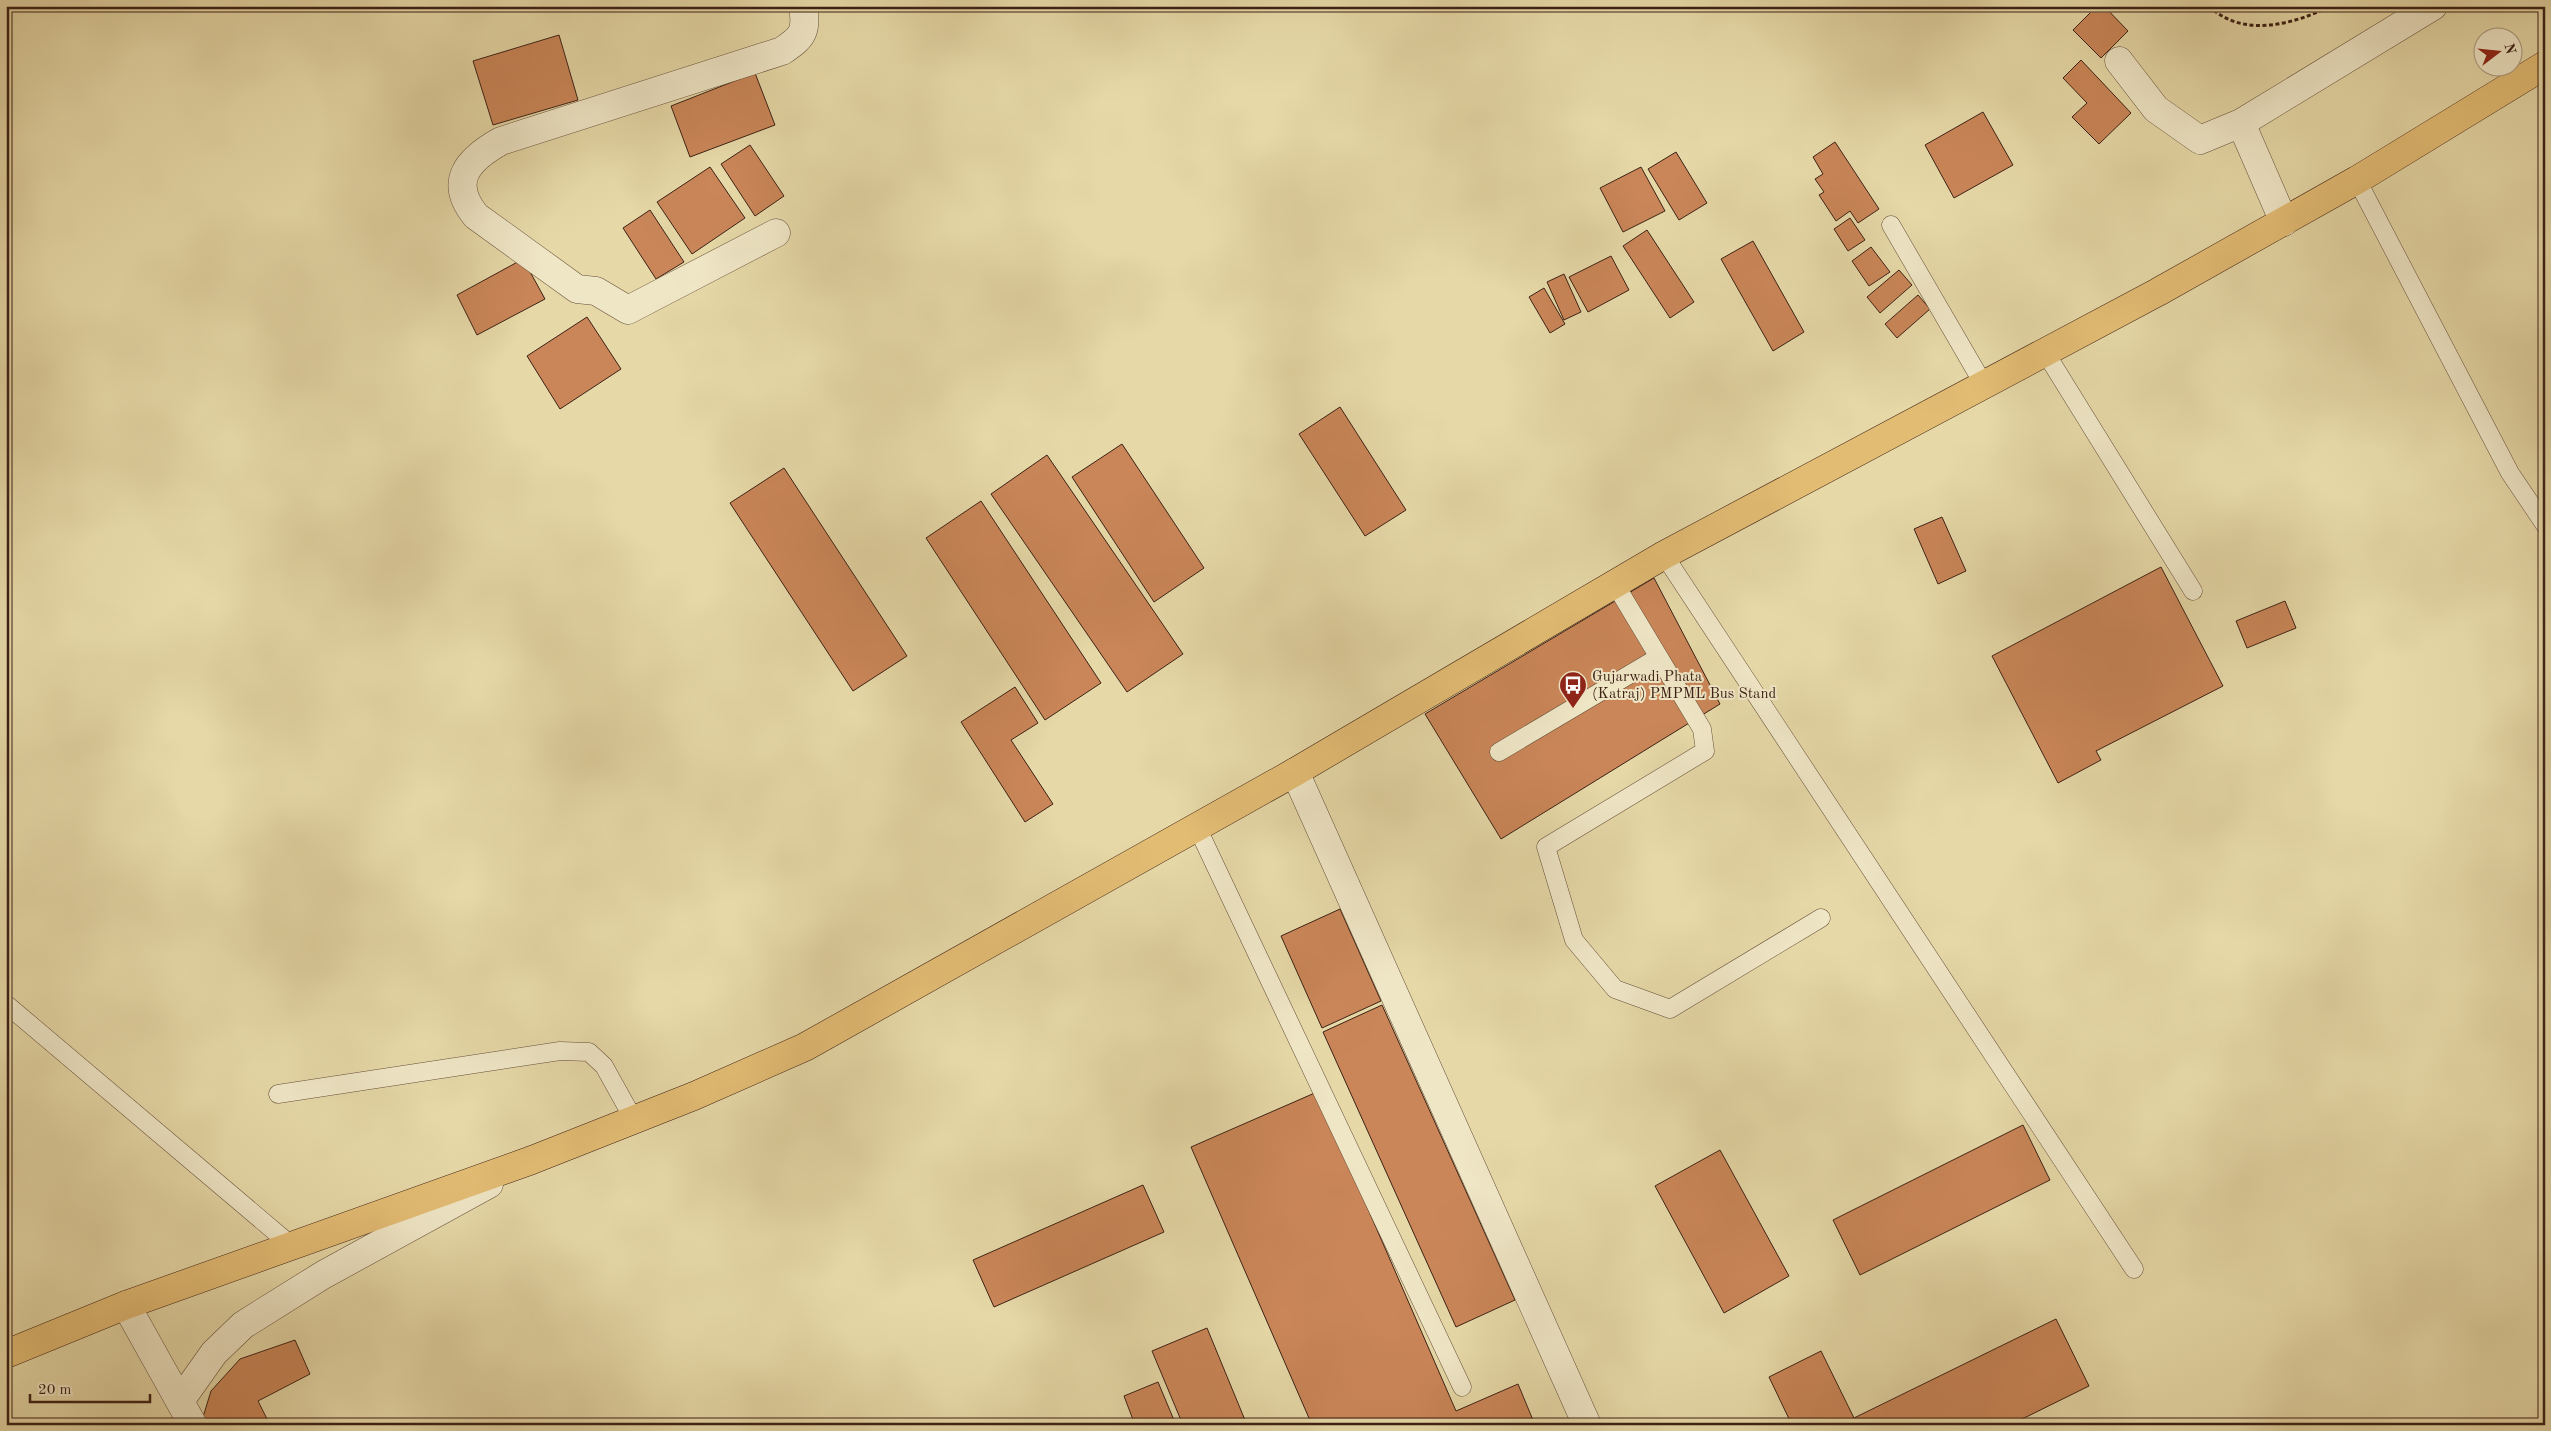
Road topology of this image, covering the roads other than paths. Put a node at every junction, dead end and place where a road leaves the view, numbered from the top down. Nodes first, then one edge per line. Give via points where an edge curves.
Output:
1 (803, 6) edge
2 (2433, 6) edge
3 (2118, 61) dead end
4 (2545, 65) edge
5 (2241, 123) junction
6 (2358, 180) junction
7 (2284, 222) junction
8 (1890, 225) dead end
9 (776, 233) dead end
10 (2045, 352) junction
11 (1984, 384) junction
12 (2545, 524) edge
13 (1664, 555) junction
14 (1615, 584) junction
15 (2193, 590) dead end
16 (1659, 657) junction
17 (1499, 752) dead end
18 (1296, 772) junction
19 (1197, 827) junction
20 (1821, 918) dead end
21 (6, 1004) edge
22 (278, 1094) dead end
23 (634, 1120) junction
24 (532, 1160) junction
25 (292, 1246) junction
26 (2134, 1269) dead end
27 (126, 1305) junction
28 (6, 1354) edge
29 (1462, 1386) dead end
30 (180, 1401) junction
31 (192, 1425) edge
32 (1587, 1425) edge

1 - 9 street via 805,25 799,40 782,51 501,142 480,153 466,170 461,187 466,203 476,216 577,289 596,291 628,310
2 - 5 street
3 - 5 street via 2156,109 2200,140
4 - 6 highway
5 - 7 street
6 - 7 highway
6 - 12 lane via 2510,473
7 - 10 highway
8 - 11 lane
10 - 11 highway
10 - 15 lane
11 - 13 highway
13 - 14 highway
13 - 26 lane
14 - 16 lane
14 - 18 highway
16 - 17 lane
16 - 20 lane via 1702,728 1705,751 1546,847 1574,940 1614,988 1670,1008
18 - 19 highway
18 - 32 street
19 - 23 highway via 805,1047
19 - 29 lane
21 - 25 lane
22 - 23 lane via 560,1051 589,1052 604,1066
23 - 24 highway
24 - 25 highway
24 - 30 street via 323,1275 243,1325 214,1353
25 - 27 highway
27 - 28 highway
27 - 30 street
30 - 31 street

